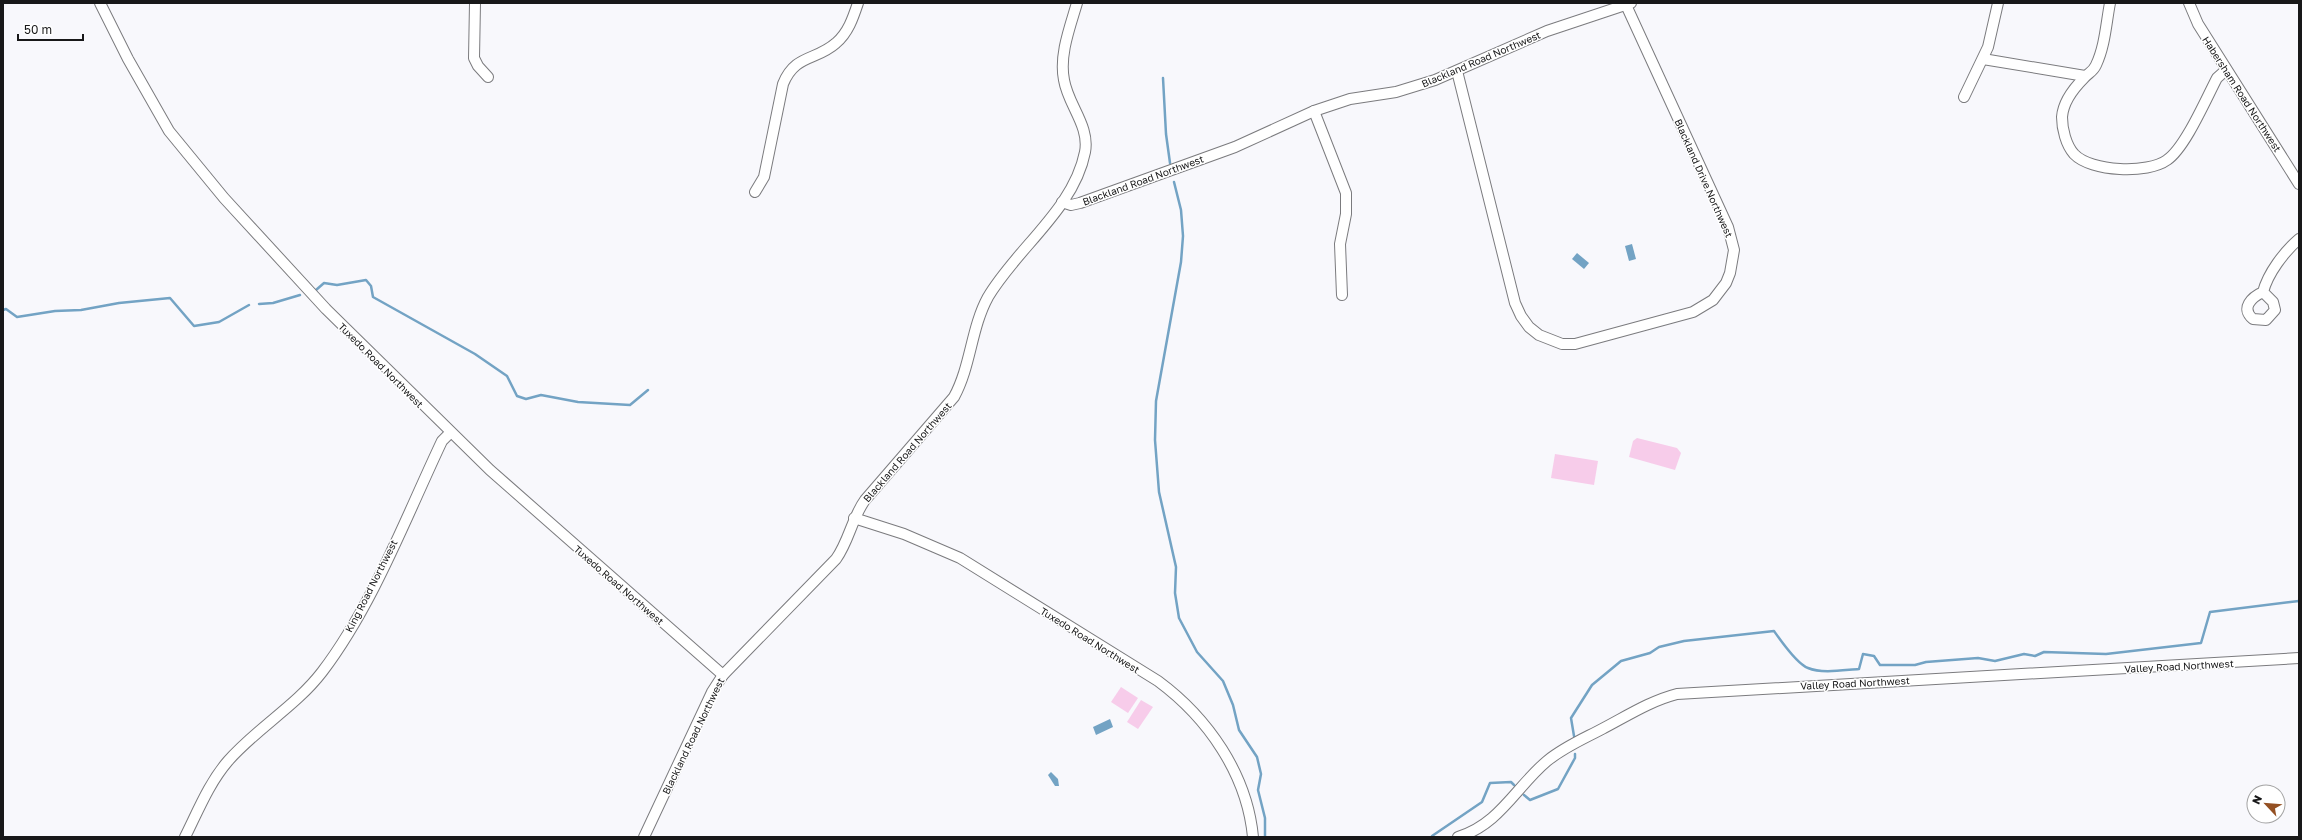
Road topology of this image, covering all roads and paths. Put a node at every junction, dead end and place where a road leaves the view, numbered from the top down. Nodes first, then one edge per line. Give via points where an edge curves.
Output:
1 (100, 3) edge
2 (475, 3) edge
3 (858, 3) edge
4 (1077, 3) edge
5 (1998, 3) edge
6 (2110, 3) edge
7 (2189, 3) edge
8 (1628, 4) edge
9 (1982, 59) junction
10 (2226, 70) junction
11 (1457, 71) junction
12 (2085, 76) junction
13 (488, 77) dead end
14 (1964, 97) dead end
15 (1314, 111) junction
16 (2299, 184) edge
17 (755, 192) dead end
18 (1062, 202) junction
19 (2299, 239) edge
20 (2263, 292) dead end
21 (1342, 295) dead end
22 (450, 433) junction
23 (854, 518) junction
24 (2299, 658) edge
25 (723, 675) junction
26 (184, 837) edge
27 (644, 837) edge
28 (1253, 837) edge
29 (1458, 837) edge

1 - 22 street, Tuxedo Road Northwest via 158,113 186,155 326,309
2 - 13 street via 474,58
3 - 17 street via 853,20 835,44 800,61 788,73 783,84 764,177
4 - 18 street via 1064,57 1064,79 1066,91 1084,130 1086,151
5 - 9 street via 1988,47
6 - 12 street via 2101,53 2092,72
7 - 10 street, Habersham Road Northwest via 2198,24
8 - 11 street, Blackland Road Northwest via 1548,31
8 - 11 street, Blackland Drive Northwest via 1665,93 1694,150 1732,238 1733,262 1726,283 1713,300 1694,312 1575,344 1551,341 1529,327 1515,302
9 - 12 street
9 - 14 street
10 - 12 street via 2218,78 2178,150 2168,160 2147,168 2108,168 2092,164 2075,155 2063,130 2062,116 2067,101
10 - 16 street, Habersham Road Northwest
11 - 15 street, Blackland Road Northwest via 1415,87 1350,99
15 - 18 street, Blackland Road Northwest via 1235,147 1080,203 1071,205
15 - 21 street via 1346,193 1346,214 1340,244
18 - 23 street, Blackland Road Northwest via 988,297 978,322 963,378 954,397 865,500
19 - 20 street via 2277,265
22 - 25 street, Tuxedo Road Northwest
22 - 26 street, King Road Northwest via 442,441 364,605 332,658 309,687 257,732 219,772
23 - 25 street, Blackland Road Northwest via 845,544 836,559
23 - 28 street, Tuxedo Road Northwest via 904,534 964,560 1178,696 1207,728 1228,759 1247,802
24 - 29 street, Valley Road Northwest via 1677,694 1646,705 1559,752 1534,773 1496,817 1469,834
25 - 27 street, Blackland Road Northwest via 712,692

